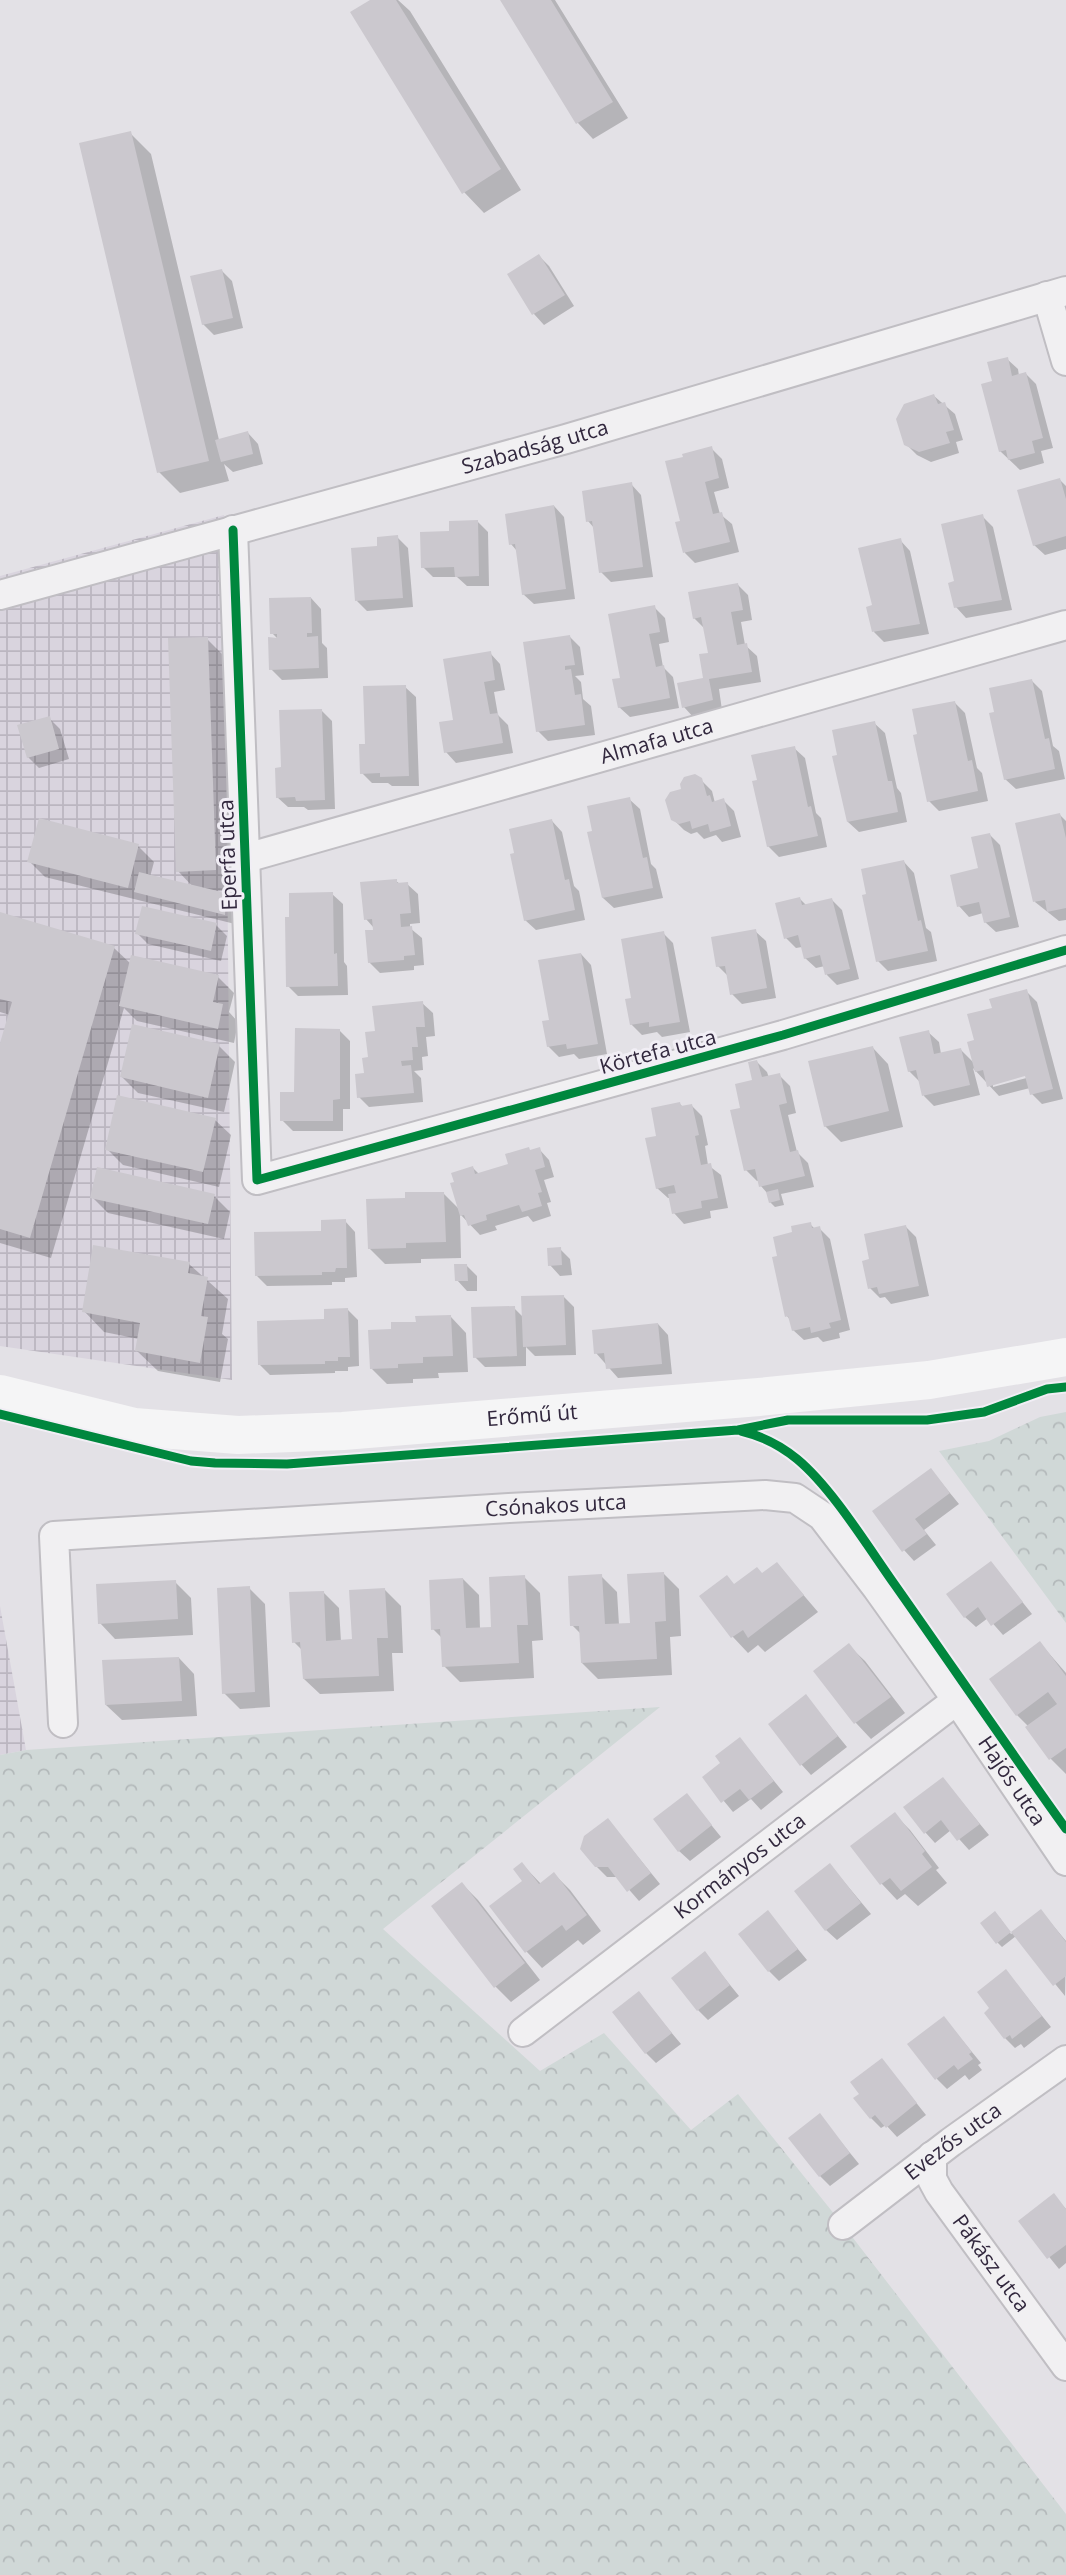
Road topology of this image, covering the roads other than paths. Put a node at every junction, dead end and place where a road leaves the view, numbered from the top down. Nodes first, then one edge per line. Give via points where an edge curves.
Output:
1 (1057, 294) edge
2 (1066, 361) edge
3 (233, 530) junction
4 (0, 596) edge
5 (1066, 625) edge
6 (246, 858) junction
7 (1066, 950) edge
8 (257, 1180) joint
9 (1066, 1357) edge
10 (0, 1394) edge
11 (957, 1700) junction
12 (63, 1723) dead end
13 (1066, 1861) edge
14 (523, 2032) dead end
15 (1066, 2060) edge
16 (932, 2156) junction
17 (843, 2225) dead end
18 (1066, 2366) edge

1 - 2 street
1 - 3 street, Szabadság utca via 566,439
3 - 4 street, Szabadság utca
3 - 6 street, Eperfa utca
5 - 6 street, Almafa utca
6 - 8 street, Eperfa utca
7 - 8 street, Körtefa utca via 783,1035
9 - 10 street, Erőmű út via 929,1380 343,1431 251,1434 134,1427
11 - 12 street, Csónakos utca via 822,1516 795,1497 765,1495 54,1536
11 - 13 street, Hajós utca
11 - 14 street, Kormányos utca
15 - 16 street, Evezős utca
16 - 17 street, Evezős utca
16 - 18 street, Pákász utca via 932,2179 939,2192

